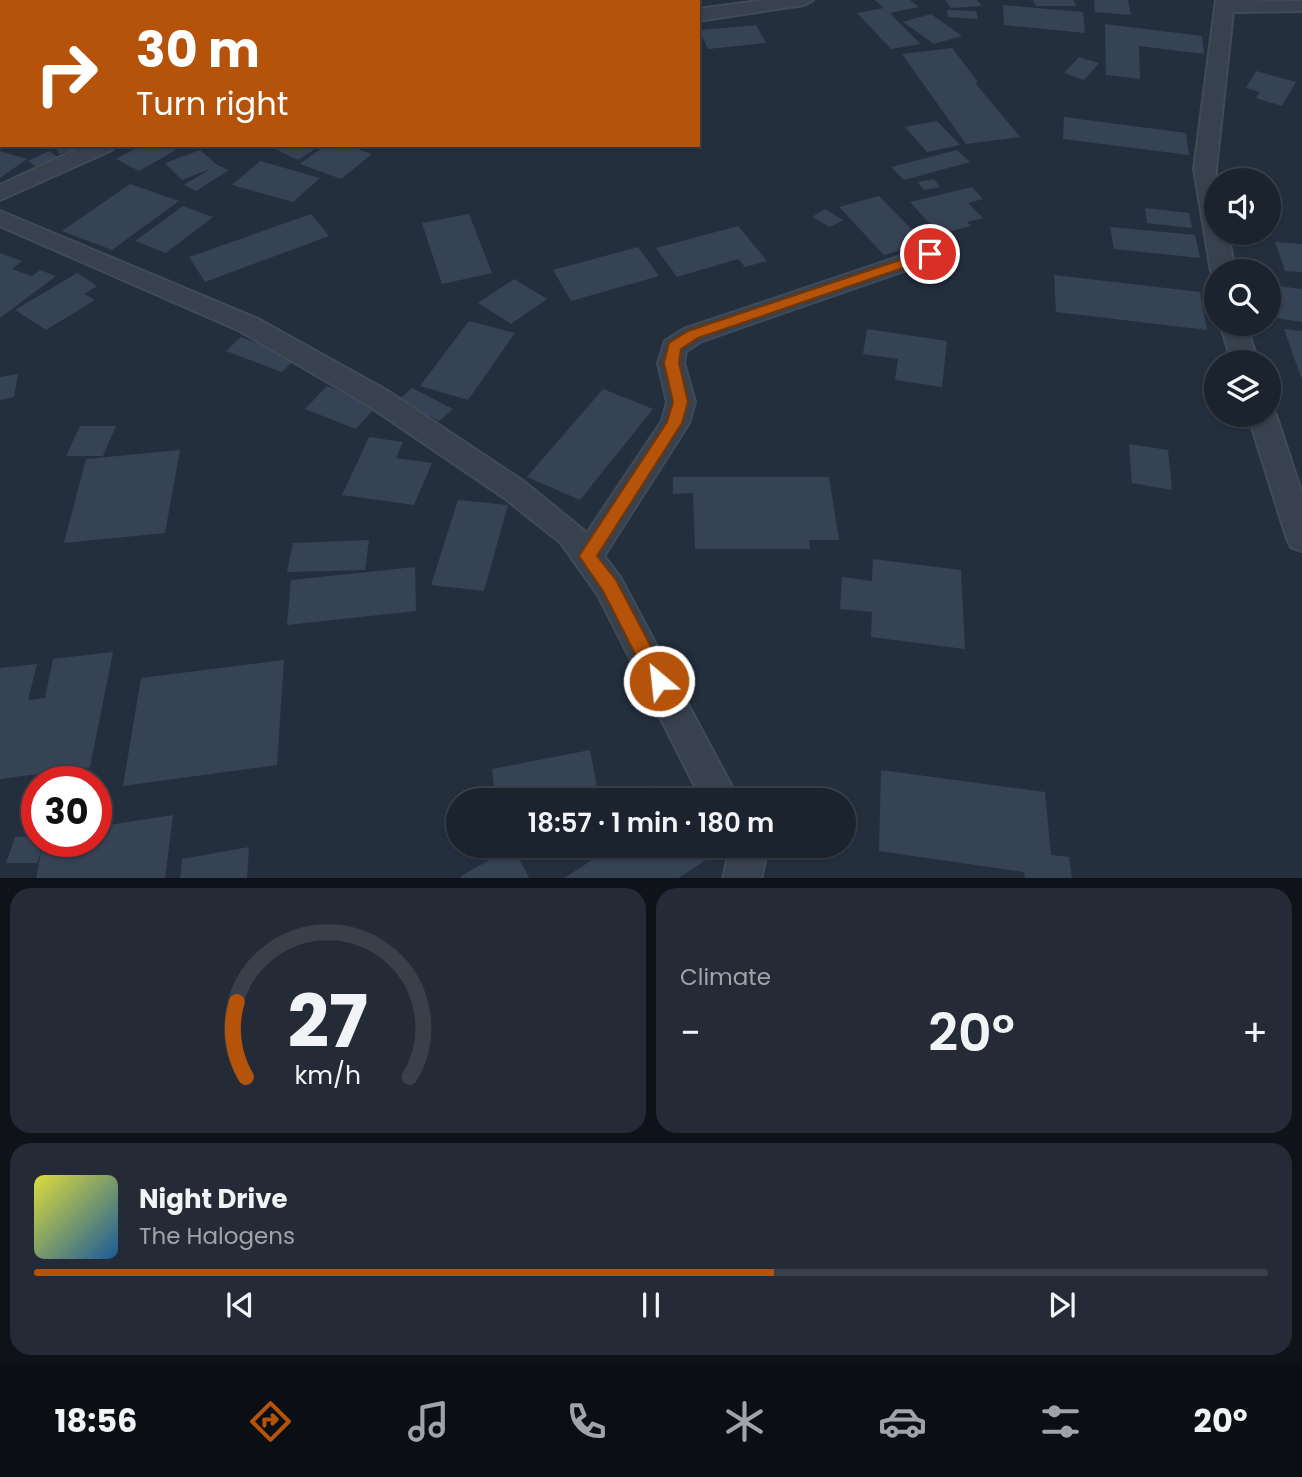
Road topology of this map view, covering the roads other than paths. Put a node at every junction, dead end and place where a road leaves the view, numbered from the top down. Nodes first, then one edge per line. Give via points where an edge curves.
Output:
1 (804, 0) edge
2 (1224, 4) edge
3 (1302, 6) edge
4 (700, 15) edge
5 (97, 147) edge
6 (1205, 168) edge
7 (0, 193) edge
8 (0, 218) edge
9 (930, 254) dead end
10 (1266, 427) edge
11 (1302, 538) edge
12 (588, 556) junction
13 (715, 788) edge

1 - 4 street
2 - 3 street
2 - 6 street
5 - 7 street
8 - 12 street via 249,325 364,391 513,489 572,535
9 - 12 street via 693,335 674,347 671,363 681,402 675,423
10 - 11 street
12 - 13 street via 609,586

